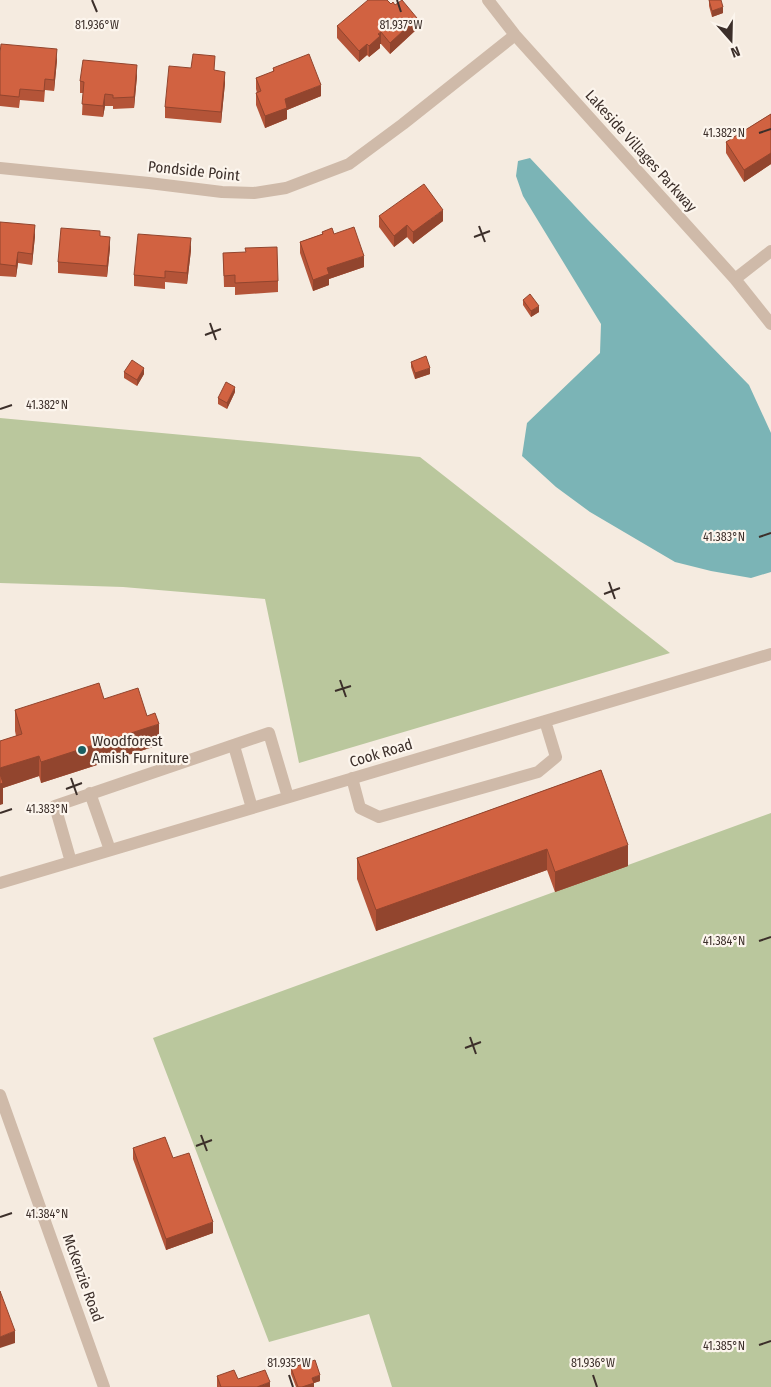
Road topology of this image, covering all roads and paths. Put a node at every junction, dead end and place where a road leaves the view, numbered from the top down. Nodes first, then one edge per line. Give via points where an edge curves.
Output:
1 (488, 0) edge
2 (515, 35) junction
3 (0, 168) edge
4 (771, 251) edge
5 (735, 279) junction
6 (771, 324) edge
7 (771, 654) edge
8 (545, 721) junction
9 (234, 746) junction
10 (352, 778) junction
11 (90, 793) junction
12 (288, 797) junction
13 (252, 808) junction
14 (110, 850) junction
15 (71, 862) junction
16 (0, 883) edge
17 (0, 1095) edge
18 (104, 1387) edge

1 - 2 street, Lakeside Villages Parkway
2 - 3 street, Pondside Point via 349,164 286,188 254,193 222,192
2 - 5 street, Lakeside Villages Parkway
4 - 5 street
5 - 6 street, Lakeside Villages Parkway
7 - 8 street, Cook Road
8 - 10 street, Cook Road
8 - 10 street via 556,757 538,772 380,817 360,808
9 - 11 street
9 - 12 street via 269,733
9 - 13 street
10 - 12 street, Cook Road
11 - 14 street
11 - 15 street via 54,806
12 - 13 street, Cook Road
13 - 14 street, Cook Road
14 - 15 street, Cook Road
15 - 16 street, Cook Road
17 - 18 street, McKenzie Road

